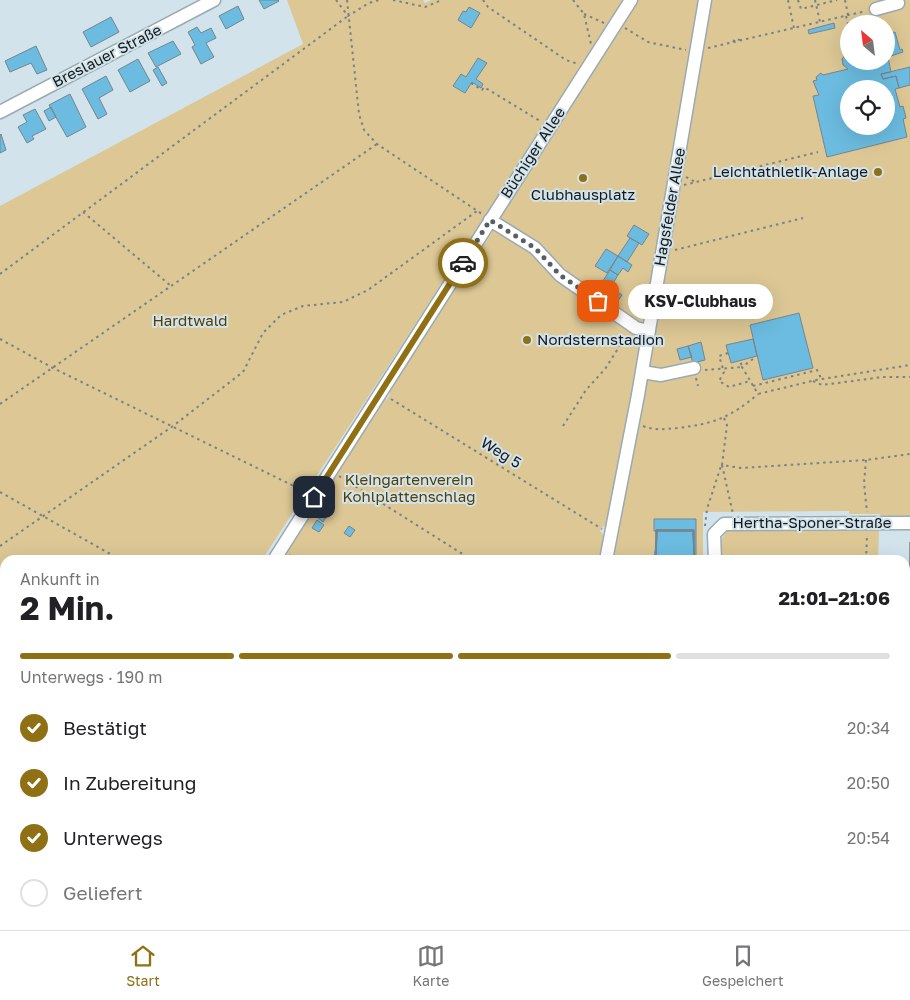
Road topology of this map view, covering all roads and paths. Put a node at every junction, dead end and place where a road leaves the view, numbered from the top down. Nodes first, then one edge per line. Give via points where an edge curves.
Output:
1 (214, 0) edge
2 (336, 0) edge
3 (347, 0) edge
4 (380, 0) edge
5 (393, 0) edge
6 (442, 0) edge
7 (483, 0) edge
8 (573, 0) edge
9 (630, 0) edge
10 (704, 0) edge
11 (788, 0) edge
12 (798, 0) edge
13 (815, 0) edge
14 (837, 0) edge
15 (845, 0) edge
16 (898, 3) dead end
17 (816, 5) junction
18 (876, 9) joint
19 (584, 14) junction
20 (847, 15) edge
21 (851, 15) edge
22 (348, 16) junction
23 (840, 18) edge
24 (820, 22) junction
25 (615, 23) junction
26 (794, 28) junction
27 (697, 50) junction
28 (590, 64) junction
29 (471, 83) dead end
30 (0, 112) edge
31 (550, 127) junction
32 (377, 144) junction
33 (818, 152) dead end
34 (682, 185) dead end
35 (477, 210) junction
36 (83, 212) junction
37 (804, 218) dead end
38 (490, 220) junction
39 (663, 249) junction
40 (0, 274) edge
41 (171, 286) junction
42 (649, 331) junction
43 (632, 334) dead end
44 (0, 338) edge
45 (728, 353) dead end
46 (753, 359) dead end
47 (740, 360) dead end
48 (910, 365) edge
49 (722, 367) junction
50 (742, 367) junction
51 (53, 368) junction
52 (694, 368) joint
53 (642, 372) junction
54 (871, 372) junction
55 (910, 377) edge
56 (872, 378) junction
57 (822, 379) junction
58 (750, 381) junction
59 (813, 381) junction
60 (753, 386) junction
61 (758, 394) junction
62 (388, 397) dead end
63 (0, 404) edge
64 (724, 418) junction
65 (633, 422) junction
66 (173, 426) junction
67 (563, 426) dead end
68 (910, 454) edge
69 (866, 460) junction
70 (722, 465) junction
71 (331, 472) junction
72 (0, 492) edge
73 (314, 497) junction
74 (42, 517) junction
75 (868, 522) junction
76 (910, 522) edge
77 (733, 523) junction
78 (601, 529) dead end
79 (710, 531) junction
80 (0, 546) edge
81 (112, 555) edge
82 (277, 555) edge
83 (464, 555) edge
84 (607, 555) edge
85 (714, 555) edge
86 (866, 555) edge

1 - 30 street, Breslauer Straße
2 - 22 path
3 - 22 path
4 - 22 path
5 - 6 path via 425,7
7 - 28 path via 488,7 558,54
8 - 19 path
9 - 25 street, Büchiger Allee
10 - 27 street, Hagsfelder Allee
11 - 26 path
12 - 17 path via 800,9
13 - 17 path
14 - 17 path
15 - 20 path
16 - 18 street
17 - 24 path
18 - 21 path
19 - 25 path via 604,23
19 - 28 path
22 - 32 path via 359,114 364,130
22 - 36 path
23 - 24 path
24 - 26 path
25 - 27 path via 648,42
25 - 28 street, Büchiger Allee
26 - 27 path
27 - 39 street, Hagsfelder Allee
28 - 31 street, Büchiger Allee
29 - 31 path via 482,90 484,87
31 - 38 street, Büchiger Allee
32 - 35 path
32 - 41 path
33 - 34 path
35 - 38 path
35 - 66 path via 368,290 343,302 303,306 281,316 263,333 243,372
36 - 40 path
36 - 41 path
37 - 39 path via 682,249
38 - 42 street via 535,248 560,275 636,328
38 - 71 street, Büchiger Allee
39 - 42 street, Hagsfelder Allee
41 - 51 path
42 - 53 street, Hagsfelder Allee
43 - 67 path via 621,344
44 - 51 path
45 - 49 path via 718,356
46 - 50 path
47 - 50 path
48 - 54 path
49 - 50 path
49 - 52 path
49 - 58 path via 724,372 719,381 729,387
50 - 58 path
51 - 63 path
51 - 66 path
52 - 53 street via 661,375
53 - 65 street, Hagsfelder Allee
54 - 56 path
54 - 57 path
55 - 56 path
56 - 59 path via 822,385
57 - 59 path
57 - 60 path via 817,370
58 - 60 path
59 - 61 path
60 - 61 path
61 - 64 path
62 - 78 path, Weg 5
64 - 65 path via 702,425 653,430
64 - 70 path via 727,425
65 - 84 street, Hagsfelder Allee
66 - 73 path
66 - 74 path
68 - 69 path
69 - 70 path via 742,468
69 - 75 path via 864,483
70 - 77 path
70 - 79 path via 707,509
71 - 73 street, Büchiger Allee
71 - 83 path
72 - 74 path
73 - 82 street, Büchiger Allee
74 - 80 path
74 - 81 path
75 - 76 street, Hertha-Sponer-Straße
75 - 77 street, Hertha-Sponer-Straße
75 - 86 path
77 - 79 street, Hertha-Sponer-Straße
79 - 85 street

